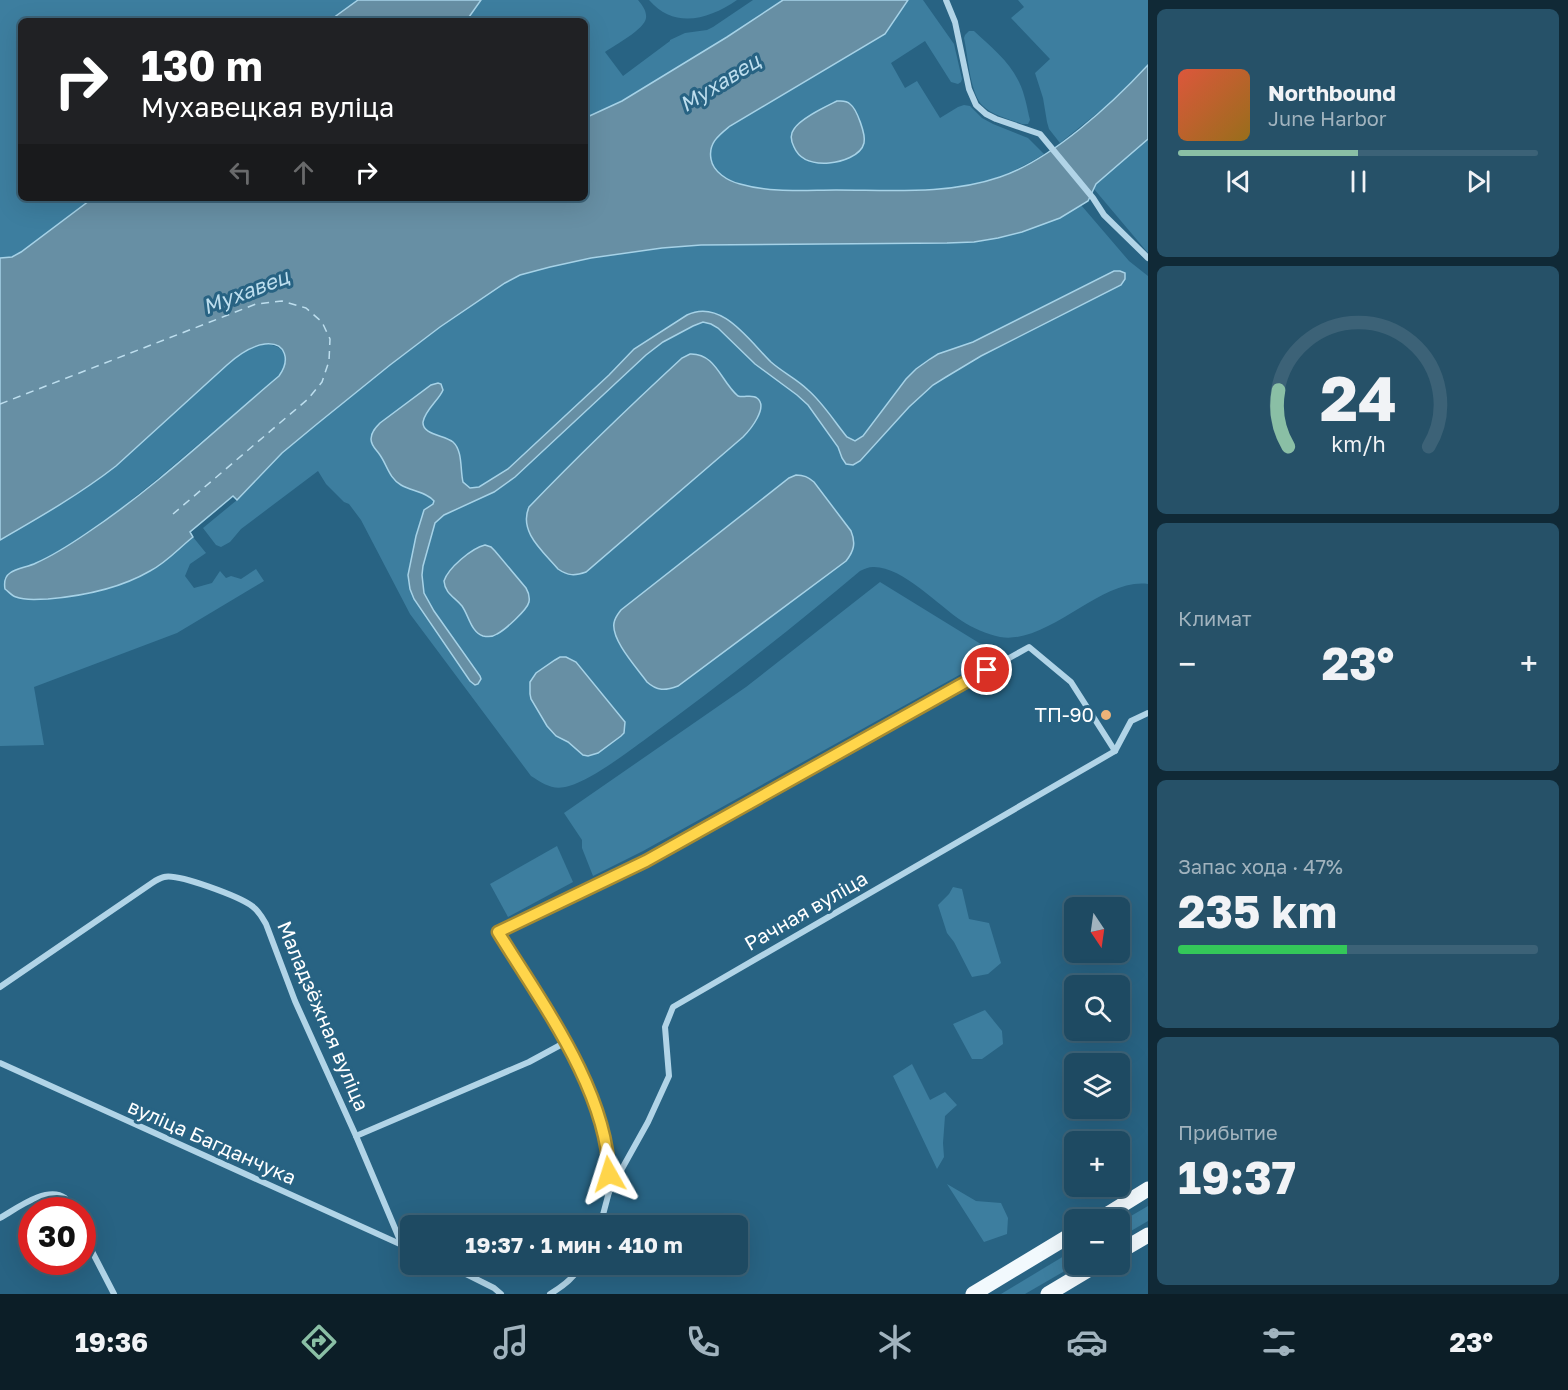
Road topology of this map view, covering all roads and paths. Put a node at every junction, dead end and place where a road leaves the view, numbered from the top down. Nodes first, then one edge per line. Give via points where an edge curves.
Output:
1 (946, 0) edge
2 (1148, 258) edge
3 (1148, 713) edge
4 (1115, 751) junction
5 (0, 987) edge
6 (566, 1042) junction
7 (0, 1063) edge
8 (356, 1136) junction
9 (1148, 1190) edge
10 (609, 1192) junction
11 (37, 1197) edge
12 (62, 1197) edge
13 (18, 1208) edge
14 (1116, 1209) edge
15 (603, 1215) edge
16 (0, 1218) edge
17 (1148, 1235) edge
18 (1064, 1239) edge
19 (400, 1240) edge
20 (400, 1244) edge
21 (1130, 1246) edge
22 (96, 1259) edge
23 (468, 1275) edge
24 (574, 1275) edge
25 (1080, 1275) edge
26 (114, 1294) edge
27 (501, 1294) edge
28 (550, 1294) edge
29 (973, 1294) edge
30 (1048, 1294) edge

1 - 2 street via 976,105 996,119 1040,134 1104,215
3 - 4 street via 1131,721
4 - 6 street via 1071,682 1029,647 646,861 498,932
4 - 10 street, Рачная вуліца via 673,1007 665,1027 669,1077
5 - 8 street, Маладзёжная вуліца via 164,877 198,883 249,904 266,924
6 - 8 street via 529,1062
6 - 10 street via 602,1125
7 - 20 street, вуліца Багданчука
8 - 19 street, Маладзёжная вуліца
9 - 14 main road
10 - 15 street, Рачная вуліца
11 - 12 street
13 - 16 street
17 - 21 main road
18 - 29 main road
22 - 26 street
23 - 27 street
24 - 28 street
25 - 30 main road

